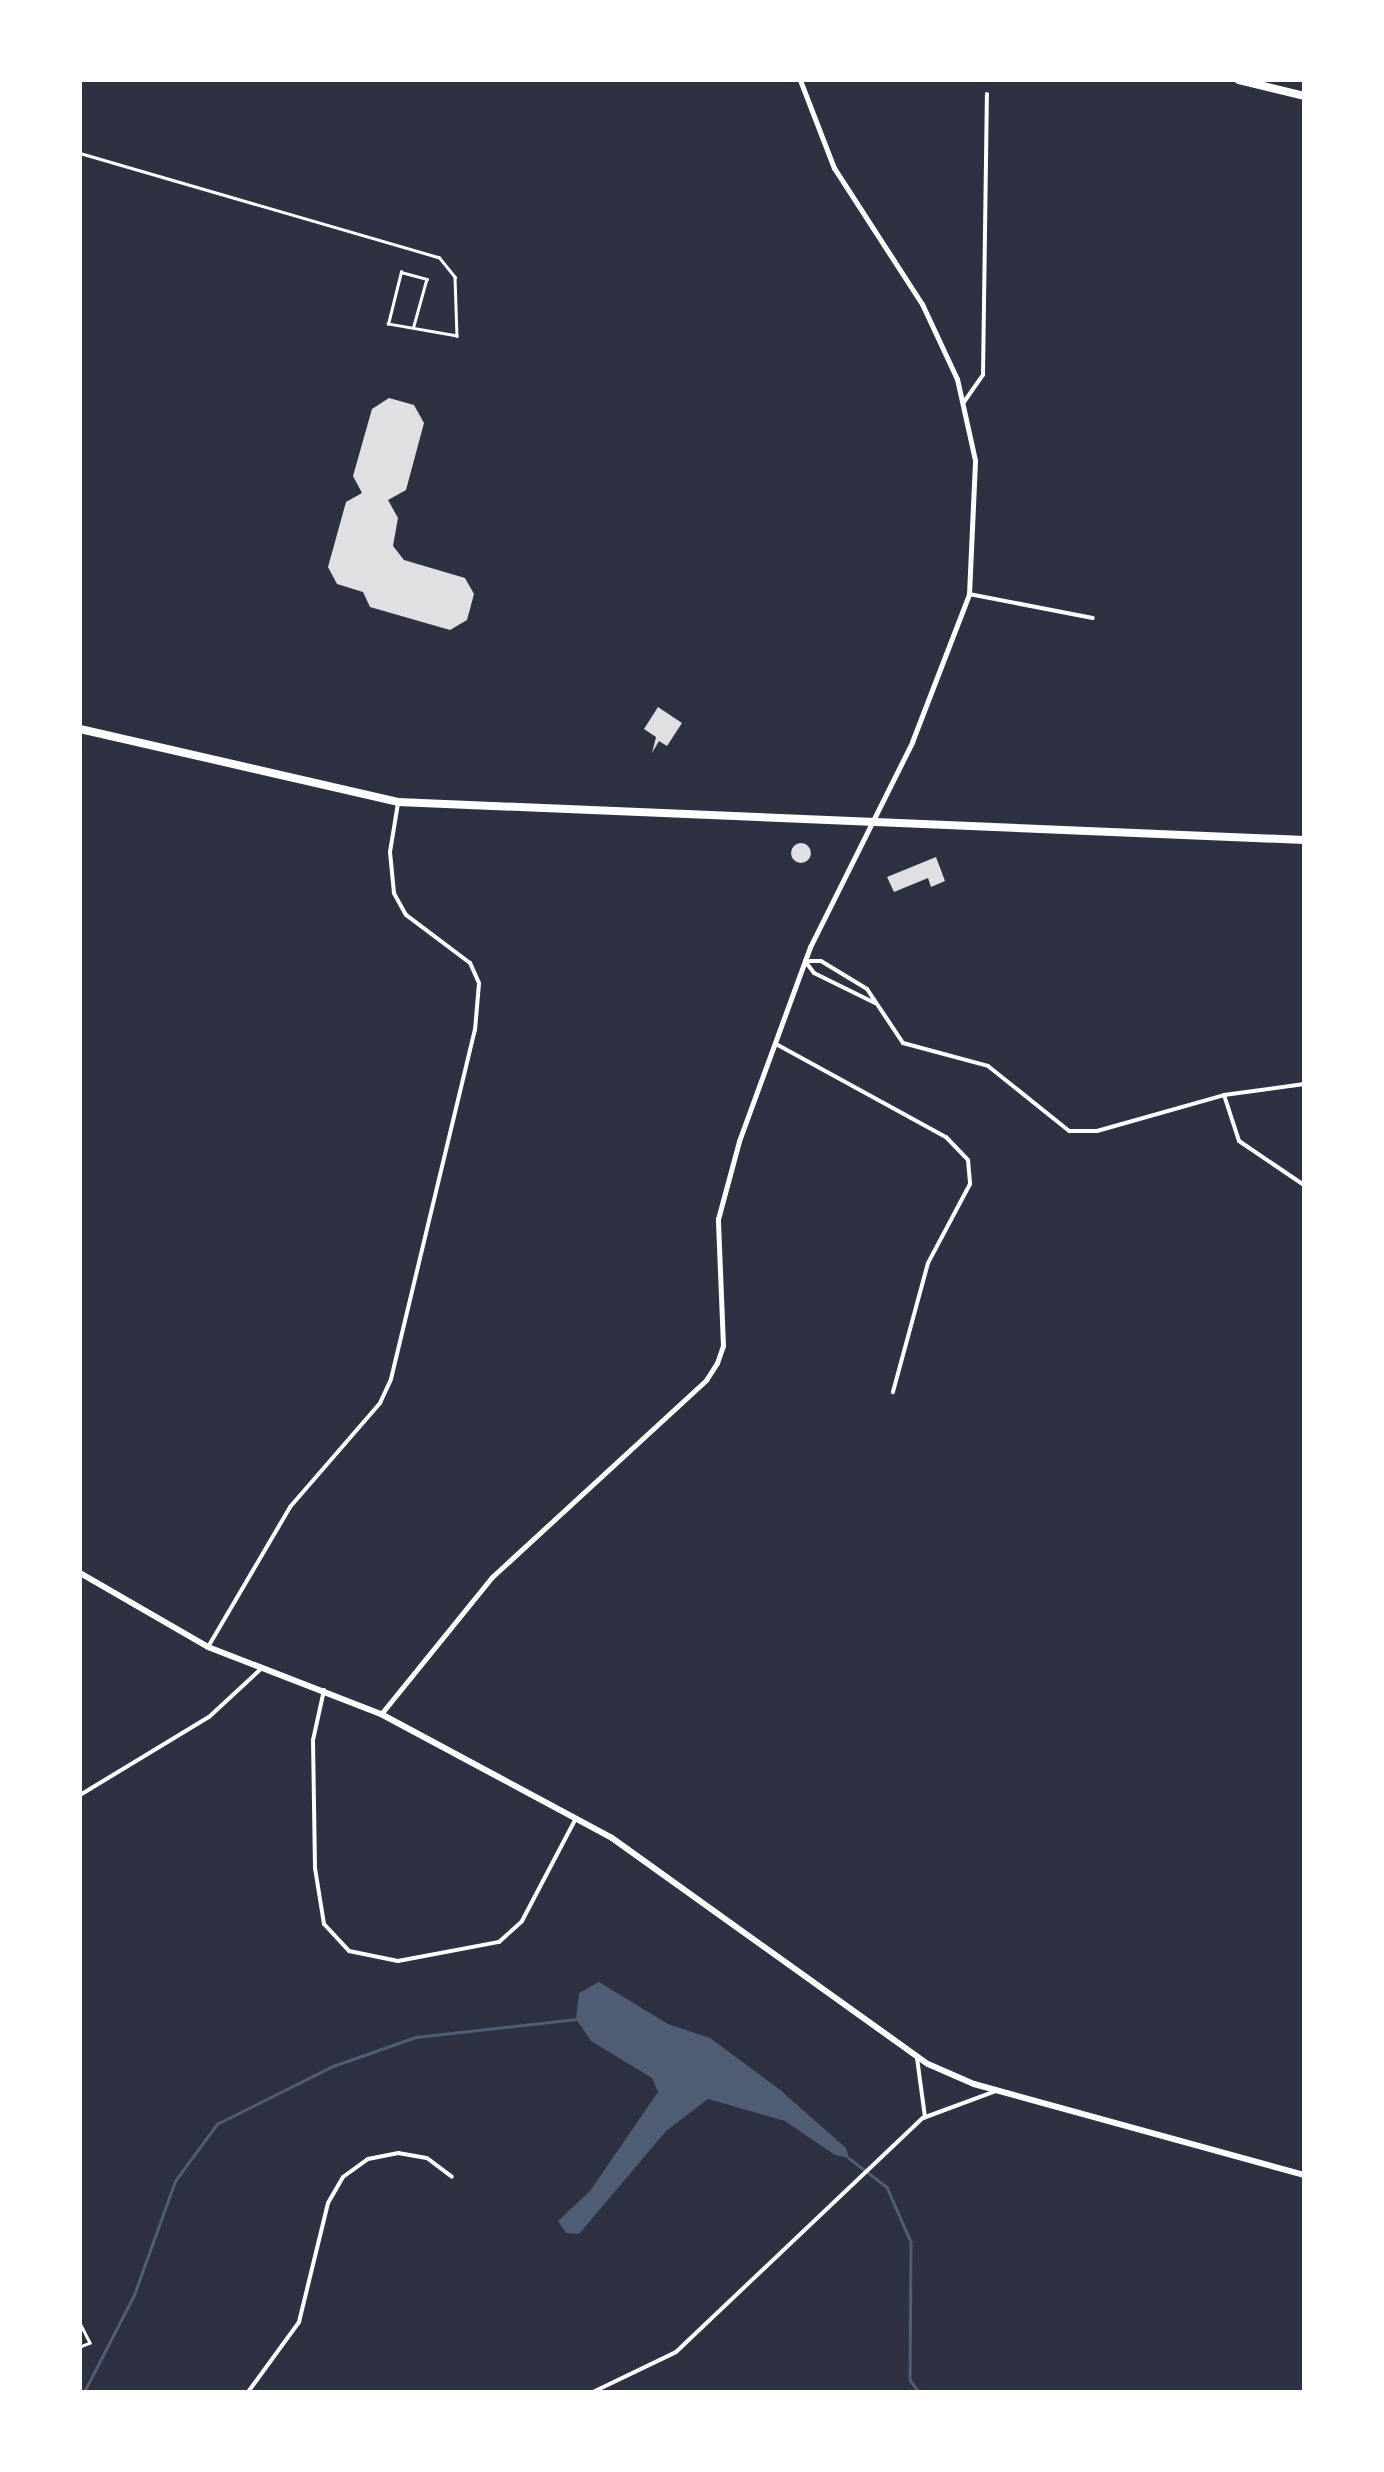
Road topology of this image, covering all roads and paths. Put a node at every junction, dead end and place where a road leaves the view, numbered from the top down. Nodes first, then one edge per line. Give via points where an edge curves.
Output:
1 (800, 80) edge
2 (1239, 80) edge
3 (987, 94) dead end
4 (1304, 96) edge
5 (80, 152) edge
6 (414, 326) junction
7 (964, 402) junction
8 (970, 594) junction
9 (1092, 618) dead end
10 (80, 729) edge
11 (398, 802) junction
12 (870, 818) junction
13 (1304, 840) edge
14 (805, 961) junction
15 (875, 1004) junction
16 (776, 1044) junction
17 (1304, 1084) edge
18 (1224, 1095) junction
19 (1304, 1186) edge
20 (894, 1392) dead end
21 (80, 1573) edge
22 (208, 1646) junction
23 (262, 1668) junction
24 (324, 1690) junction
25 (380, 1714) junction
26 (80, 1795) edge
27 (576, 1818) junction
28 (918, 2058) junction
29 (997, 2090) junction
30 (926, 2118) junction
31 (1304, 2175) edge
32 (452, 2177) dead end
33 (80, 2323) edge
34 (80, 2348) edge
35 (248, 2392) edge
36 (594, 2392) edge

1 - 7 street via 834,168 922,304
2 - 4 main road
3 - 7 street via 983,375
5 - 6 lane via 439,258 456,277 457,336
6 - 6 lane via 388,324 401,272 427,279
7 - 8 street via 975,460
8 - 9 street
8 - 12 street via 924,714
10 - 11 main road
11 - 12 main road
11 - 22 street via 390,852 394,893 406,915 470,963 479,983 474,1030 391,1379 380,1403 290,1507
12 - 13 main road
12 - 14 street
14 - 15 street via 814,973
14 - 15 street via 821,962 863,986
14 - 16 street
15 - 18 street via 903,1043 988,1066 1070,1131 1097,1131
16 - 20 street via 946,1137 968,1160 966,1196 928,1263
16 - 25 street via 720,1207 723,1346 717,1362 706,1380 492,1577
17 - 18 street
18 - 19 street via 1239,1141
21 - 22 main road
22 - 23 main road
23 - 24 main road
23 - 26 street via 209,1717
24 - 25 main road
24 - 27 street via 313,1740 314,1868 324,1924 349,1952 398,1960 499,1942 522,1920
25 - 27 main road
27 - 28 main road via 693,1892
28 - 29 main road
28 - 30 street
29 - 30 street
29 - 31 main road
30 - 36 street via 753,2272 676,2352
32 - 35 street via 428,2158 398,2153 368,2159 343,2177 328,2203 299,2322
33 - 34 path via 90,2343

